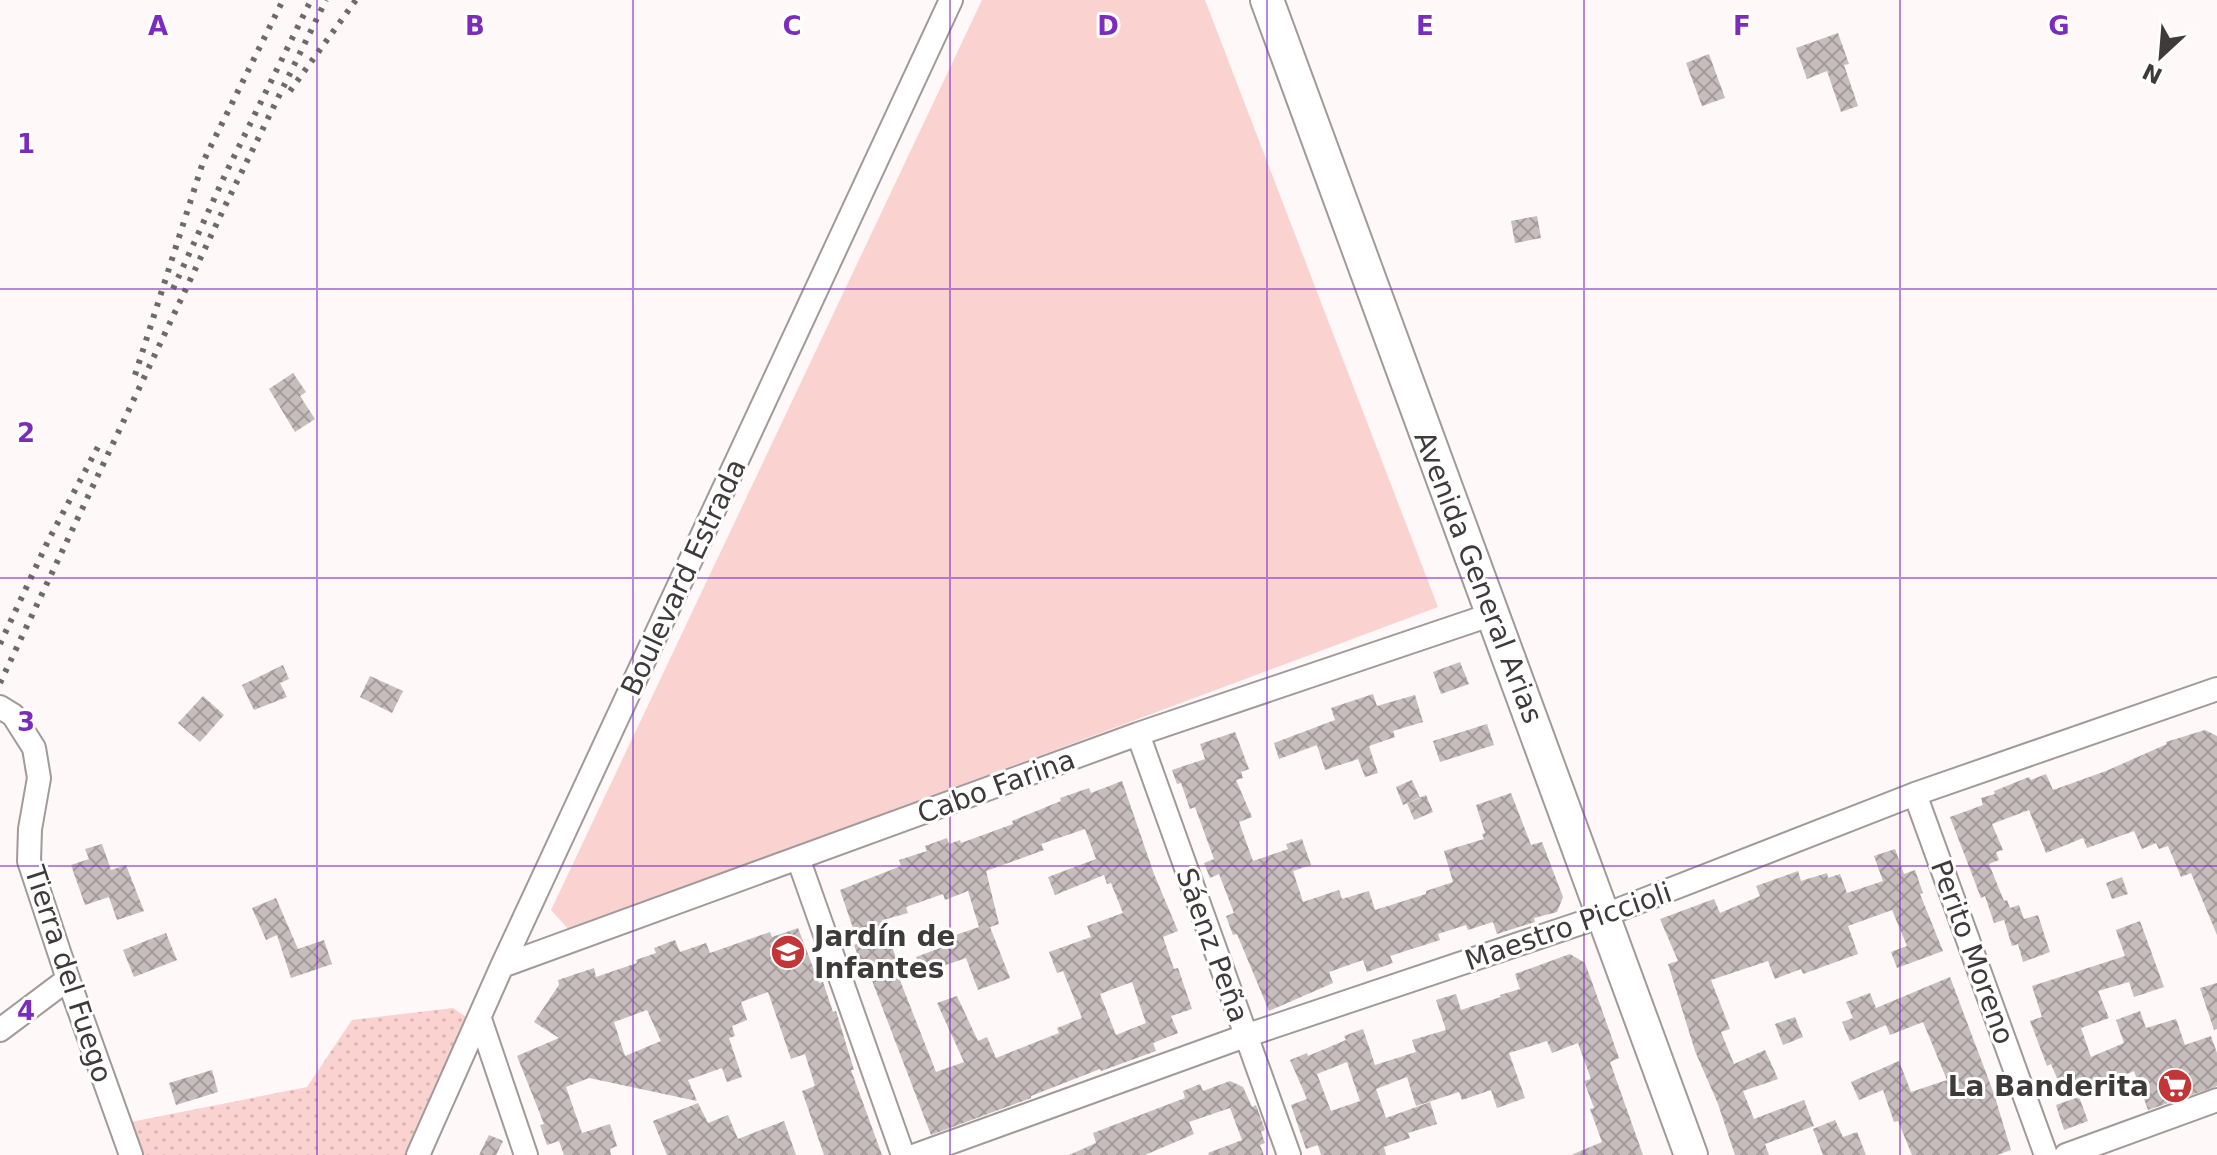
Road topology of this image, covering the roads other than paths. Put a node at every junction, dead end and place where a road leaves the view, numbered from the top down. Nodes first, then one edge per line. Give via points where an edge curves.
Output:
1 (951, 0) edge
2 (1267, 0) edge
3 (1493, 614) junction
4 (2217, 689) edge
5 (0, 707) edge
6 (1138, 734) junction
7 (1915, 794) junction
8 (798, 858) junction
9 (1605, 915) junction
10 (502, 966) junction
11 (68, 979) junction
12 (480, 1019) junction
13 (0, 1030) edge
14 (1245, 1036) junction
15 (2217, 1100) edge
16 (131, 1155) edge
17 (418, 1155) edge
18 (526, 1155) edge
19 (903, 1155) edge
20 (916, 1155) edge
21 (1289, 1155) edge
22 (1691, 1155) edge
23 (2046, 1155) edge
24 (2066, 1155) edge

1 - 10 street, Boulevard Estrada
2 - 3 main road, Avenida General Arias
3 - 6 street, Cabo Farina
3 - 9 main road, Avenida General Arias
4 - 7 street, Maestro Piccioli
5 - 11 street, Tierra del Fuego via 13,715 34,748 39,778 29,861
6 - 8 street, Cabo Farina
6 - 14 street, Sáenz Peña
7 - 9 street, Maestro Piccioli
7 - 23 street, Perito Moreno
8 - 10 street, Cabo Farina
8 - 19 street
9 - 14 street, Maestro Piccioli
9 - 22 main road, Avenida General Arias
10 - 12 street, Boulevard Estrada
11 - 13 street
11 - 16 street, Tierra del Fuego
12 - 17 street, Boulevard Estrada
12 - 18 street
14 - 20 street, Maestro Piccioli
14 - 21 street, Sáenz Peña
15 - 24 street

